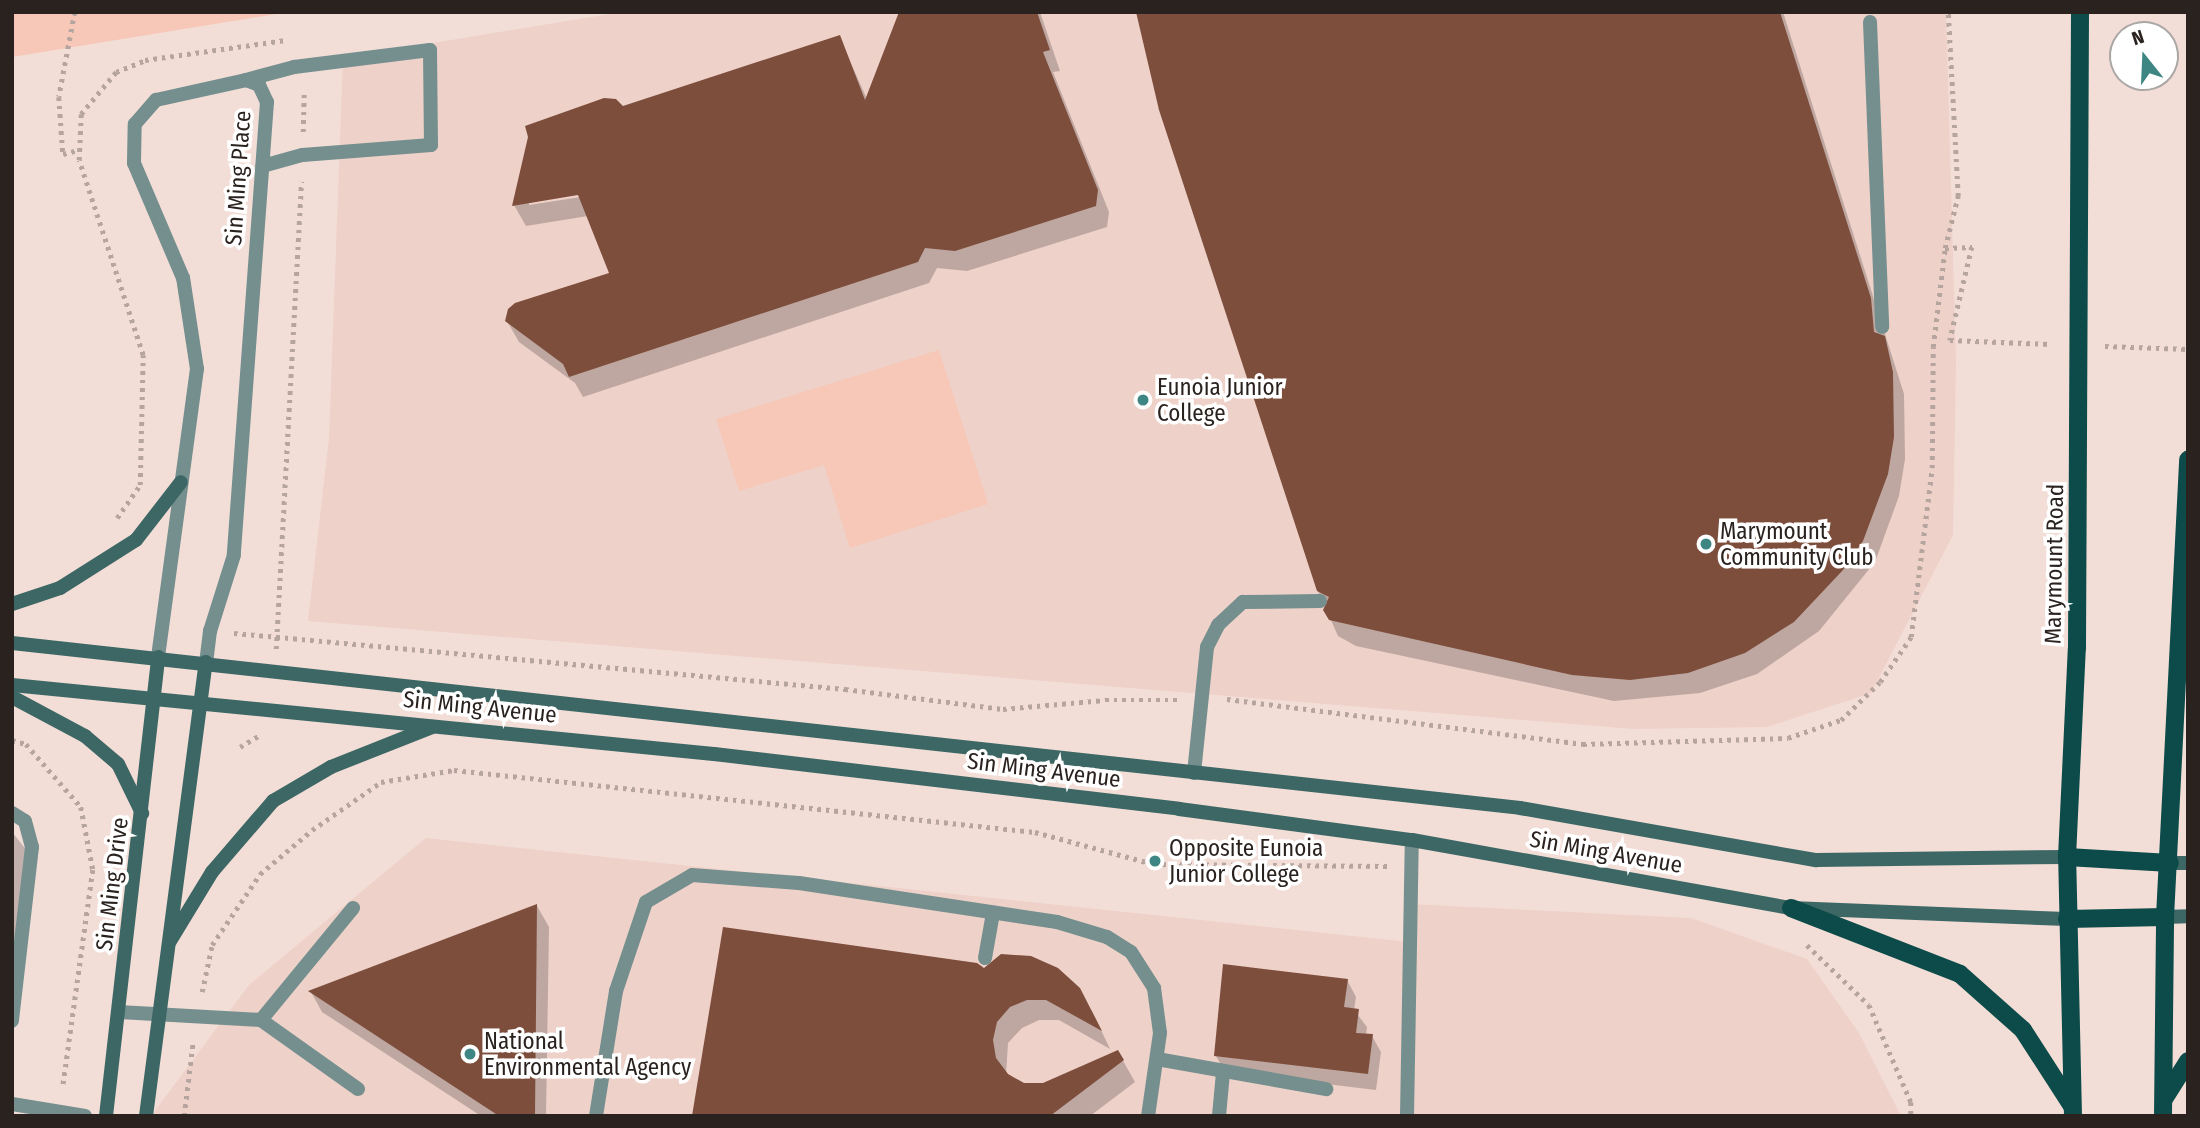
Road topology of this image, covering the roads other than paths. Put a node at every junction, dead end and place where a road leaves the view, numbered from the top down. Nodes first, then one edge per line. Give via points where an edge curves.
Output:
1 (2080, 12) edge
2 (1870, 22) dead end
3 (246, 80) junction
4 (262, 166) junction
5 (1882, 327) dead end
6 (2188, 460) edge
7 (181, 482) junction
8 (1320, 601) dead end
9 (12, 604) edge
10 (2177, 631) junction
11 (12, 643) edge
12 (2188, 647) edge
13 (158, 657) junction
14 (206, 662) junction
15 (12, 685) edge
16 (12, 697) edge
17 (153, 700) junction
18 (203, 705) junction
19 (437, 725) junction
20 (1194, 773) junction
21 (12, 813) edge
22 (143, 817) junction
23 (1412, 841) junction
24 (2067, 857) junction
25 (2179, 863) edge
26 (353, 908) dead end
27 (1791, 908) junction
28 (993, 913) junction
29 (2188, 916) edge
30 (2165, 917) junction
31 (2067, 919) junction
32 (165, 949) junction
33 (985, 958) dead end
34 (119, 1012) junction
35 (162, 1017) junction
36 (261, 1020) junction
37 (12, 1021) edge
38 (1157, 1059) junction
39 (2188, 1061) edge
40 (1223, 1073) junction
41 (358, 1089) dead end
42 (1326, 1089) dead end
43 (12, 1104) edge
44 (2164, 1108) edge
45 (2073, 1111) edge
46 (85, 1116) edge
47 (106, 1116) edge
48 (146, 1116) edge
49 (596, 1116) edge
50 (1148, 1116) edge
51 (1219, 1116) edge
52 (1407, 1116) edge

1 - 24 main road, Marymount Road via 2077,648
2 - 5 street
3 - 4 street, Sin Ming Place via 259,85 267,102
3 - 4 street via 294,67 430,50 431,145 302,155
3 - 7 street, Sin Ming Place via 156,100 135,124 134,163 183,278 197,369
4 - 14 street, Sin Ming Place via 234,555 210,631
6 - 10 main road
7 - 9 main road via 136,540 60,588
7 - 13 street, Sin Ming Place
8 - 20 street via 1243,602 1230,611 1207,647
10 - 12 main road
10 - 25 main road
11 - 13 main road, Sin Ming Avenue
13 - 14 main road, Sin Ming Avenue
13 - 17 main road, Sin Ming Drive
14 - 18 main road
14 - 20 main road, Sin Ming Avenue
15 - 17 main road, Sin Ming Avenue
16 - 22 main road via 85,736 118,764
17 - 18 main road, Sin Ming Avenue
17 - 22 main road, Sin Ming Drive
18 - 19 main road, Sin Ming Avenue
18 - 32 main road
19 - 23 main road, Sin Ming Avenue via 1166,808
19 - 32 main road via 331,767 273,801 212,872
20 - 24 main road, Sin Ming Avenue via 1520,808 1816,860
21 - 37 street via 25,821 33,847
22 - 34 main road, Sin Ming Drive
23 - 27 main road, Sin Ming Avenue
23 - 52 street
24 - 25 main road
24 - 31 main road, Marymount Road
25 - 30 main road
26 - 36 street
27 - 31 main road, Sin Ming Avenue
27 - 45 main road via 1960,974 2023,1030
28 - 33 street
28 - 38 street via 1085,929 1131,952 1154,988 1160,1033
28 - 49 street via 799,883 692,875 646,902 616,990
29 - 30 main road
30 - 31 main road
30 - 44 main road
31 - 45 main road, Marymount Road
32 - 35 main road
34 - 35 street
34 - 47 main road, Sin Ming Drive
35 - 36 street
35 - 48 main road
36 - 41 street
38 - 40 street
38 - 50 street
39 - 44 main road
40 - 42 street
40 - 51 street
43 - 46 street

